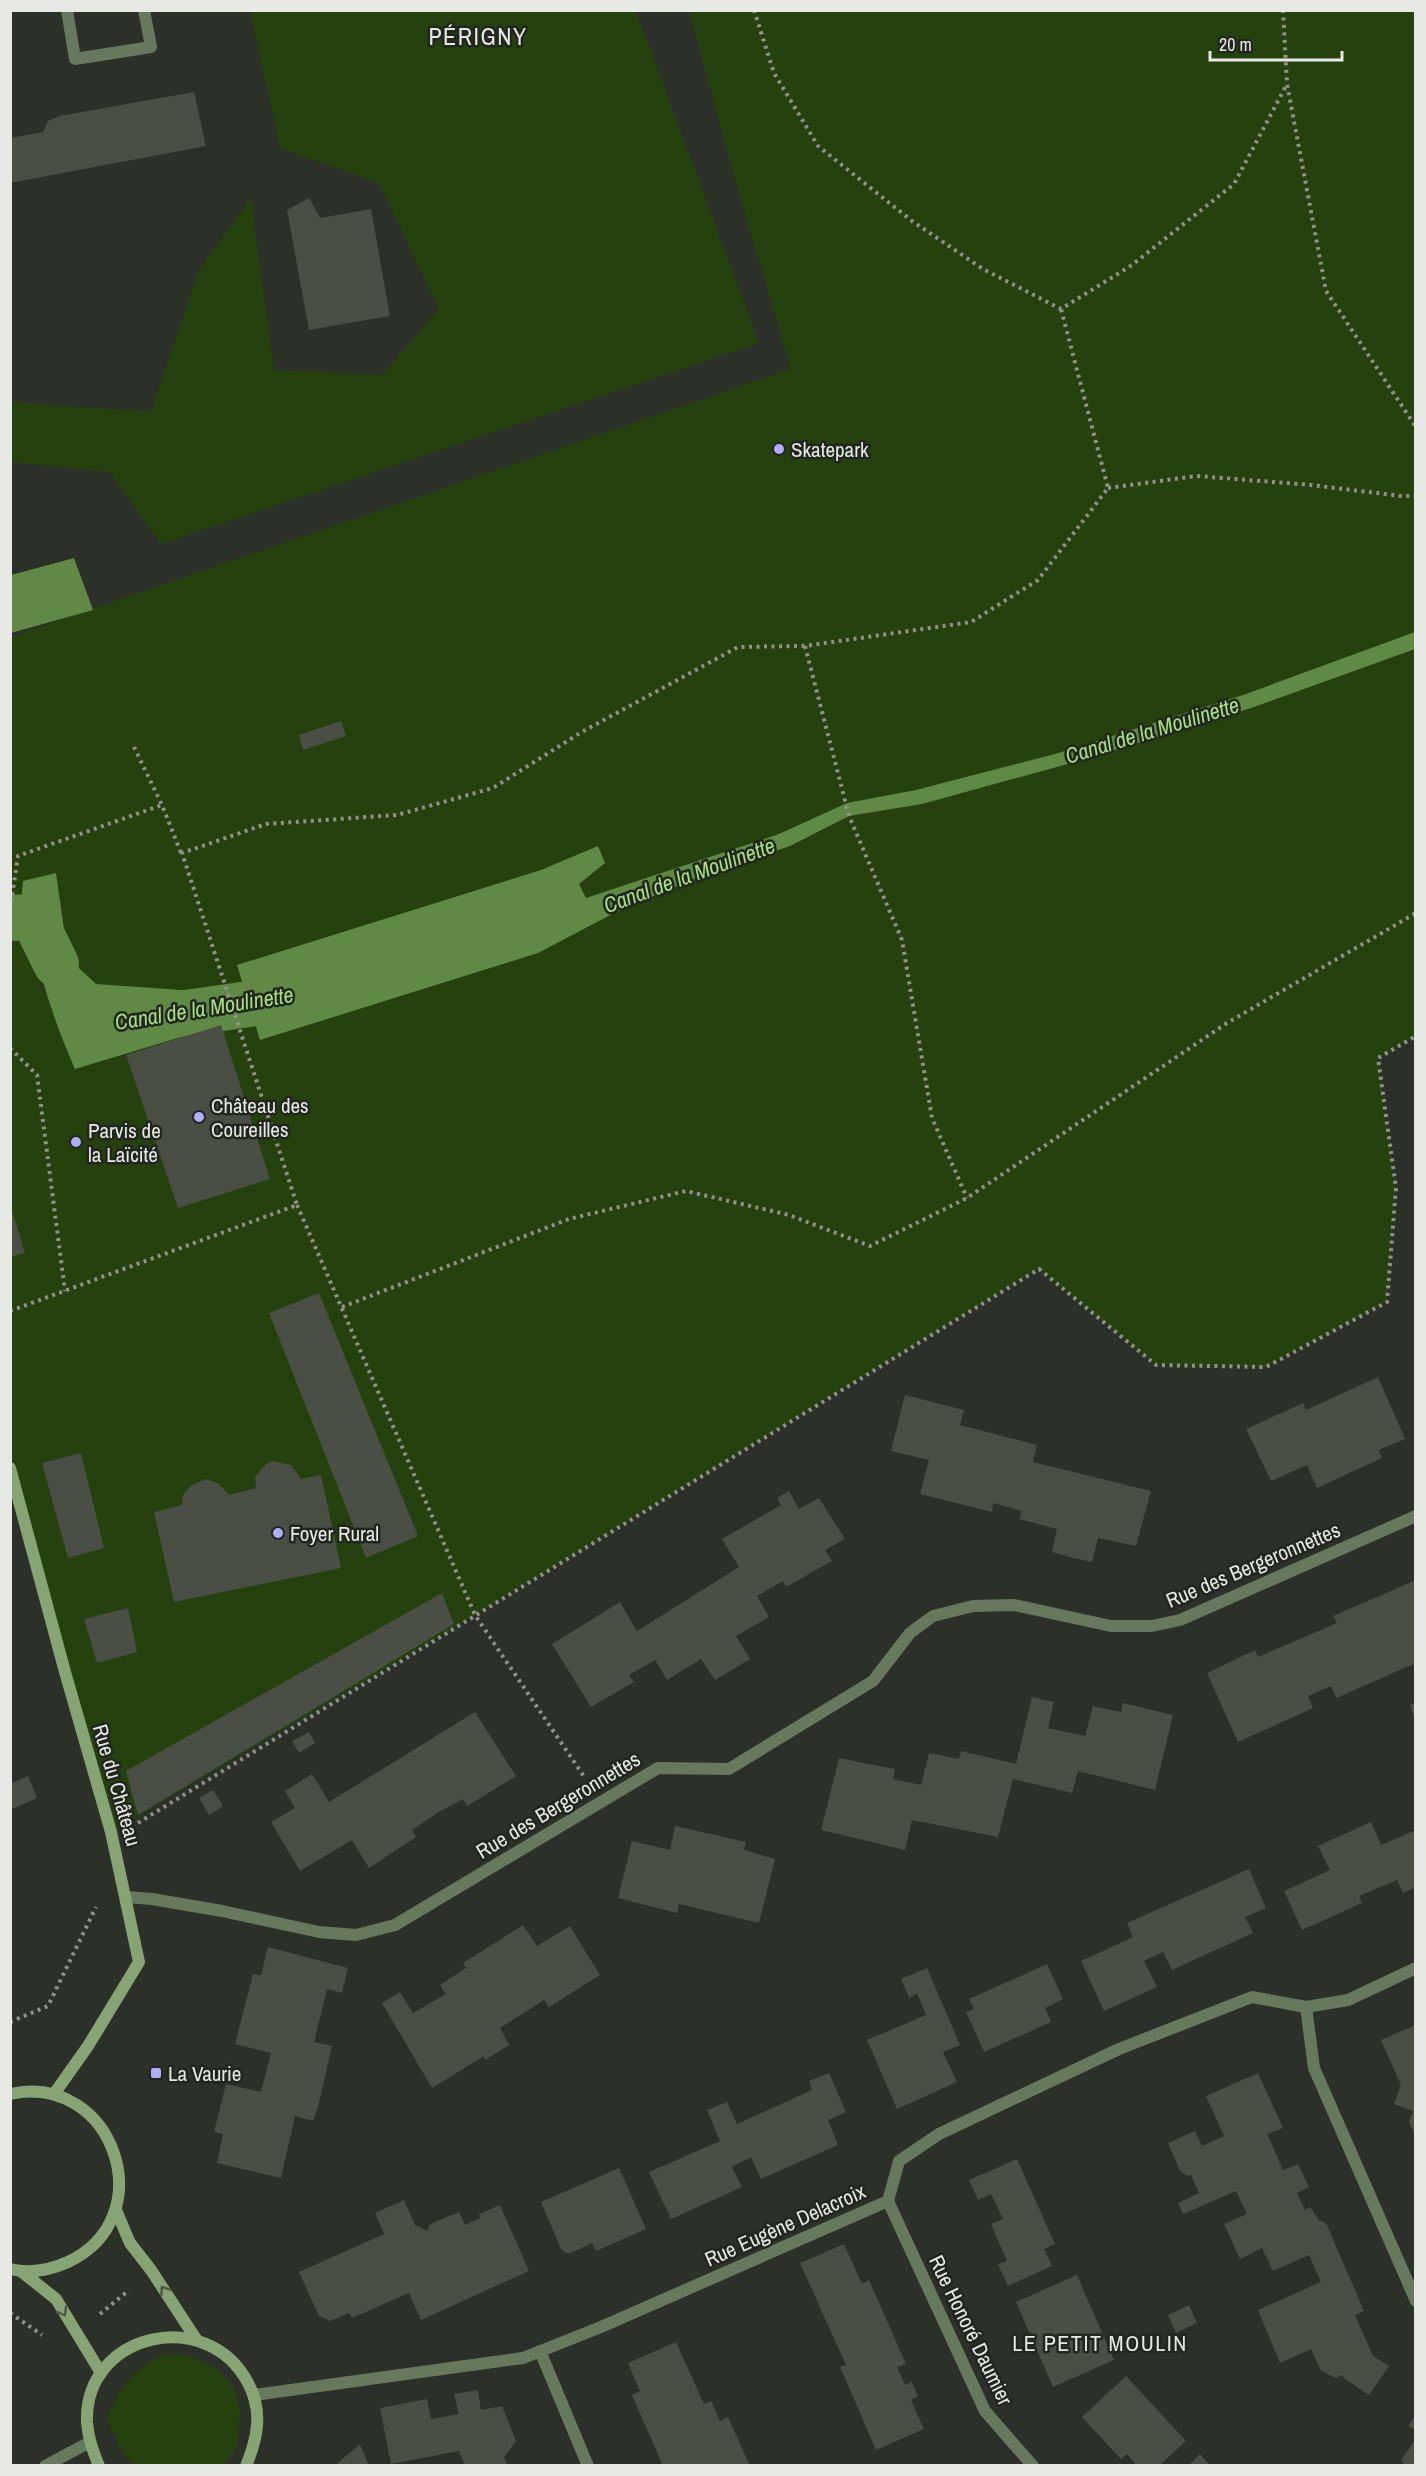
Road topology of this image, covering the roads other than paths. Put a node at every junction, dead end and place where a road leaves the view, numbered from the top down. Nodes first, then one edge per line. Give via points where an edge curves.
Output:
1 (67, 10) edge
2 (144, 10) edge
3 (10, 1467) edge
4 (1416, 1516) edge
5 (126, 1897) junction
6 (1416, 1968) edge
7 (1306, 2007) junction
8 (10, 2094) edge
9 (54, 2094) junction
10 (888, 2201) junction
11 (116, 2210) junction
12 (16, 2270) edge
13 (1416, 2301) edge
14 (196, 2339) junction
15 (540, 2351) junction
16 (101, 2373) junction
17 (254, 2395) junction
18 (90, 2442) junction
19 (45, 2466) edge
20 (99, 2466) edge
21 (246, 2466) edge
22 (588, 2466) edge
23 (1033, 2466) edge

1 - 2 street via 75,59 151,46
3 - 5 street, Rue du Château
4 - 5 street, Rue des Bergeronnettes via 1180,1620 1152,1626 1111,1626 1014,1605 973,1606 933,1616 910,1634 873,1681 729,1769 658,1768 395,1925 356,1935 319,1932 222,1911
5 - 9 street, Rue du Château via 139,1962
6 - 7 street, Rue Eugène Delacroix via 1348,2000
7 - 10 street, Rue Eugène Delacroix via 1252,1997 1119,2049 939,2134 899,2161
7 - 13 street via 1314,2068
8 - 9 street
9 - 11 street via 81,2107 95,2120 116,2152 120,2181
10 - 15 street, Rue Eugène Delacroix
10 - 23 street, Rue Honoré Daumier via 985,2411
11 - 12 street via 103,2235 80,2256 52,2269
14 -> 11 street via 130,2243
12 -> 16 street via 56,2299
14 - 16 street via 169,2336 143,2341 120,2354
14 - 17 street via 221,2350 241,2370
15 - 17 street, Rue Eugène Delacroix via 523,2358
15 - 22 street
16 - 18 street via 90,2398
17 - 21 street via 259,2419 256,2443
18 - 19 street
18 - 20 street

